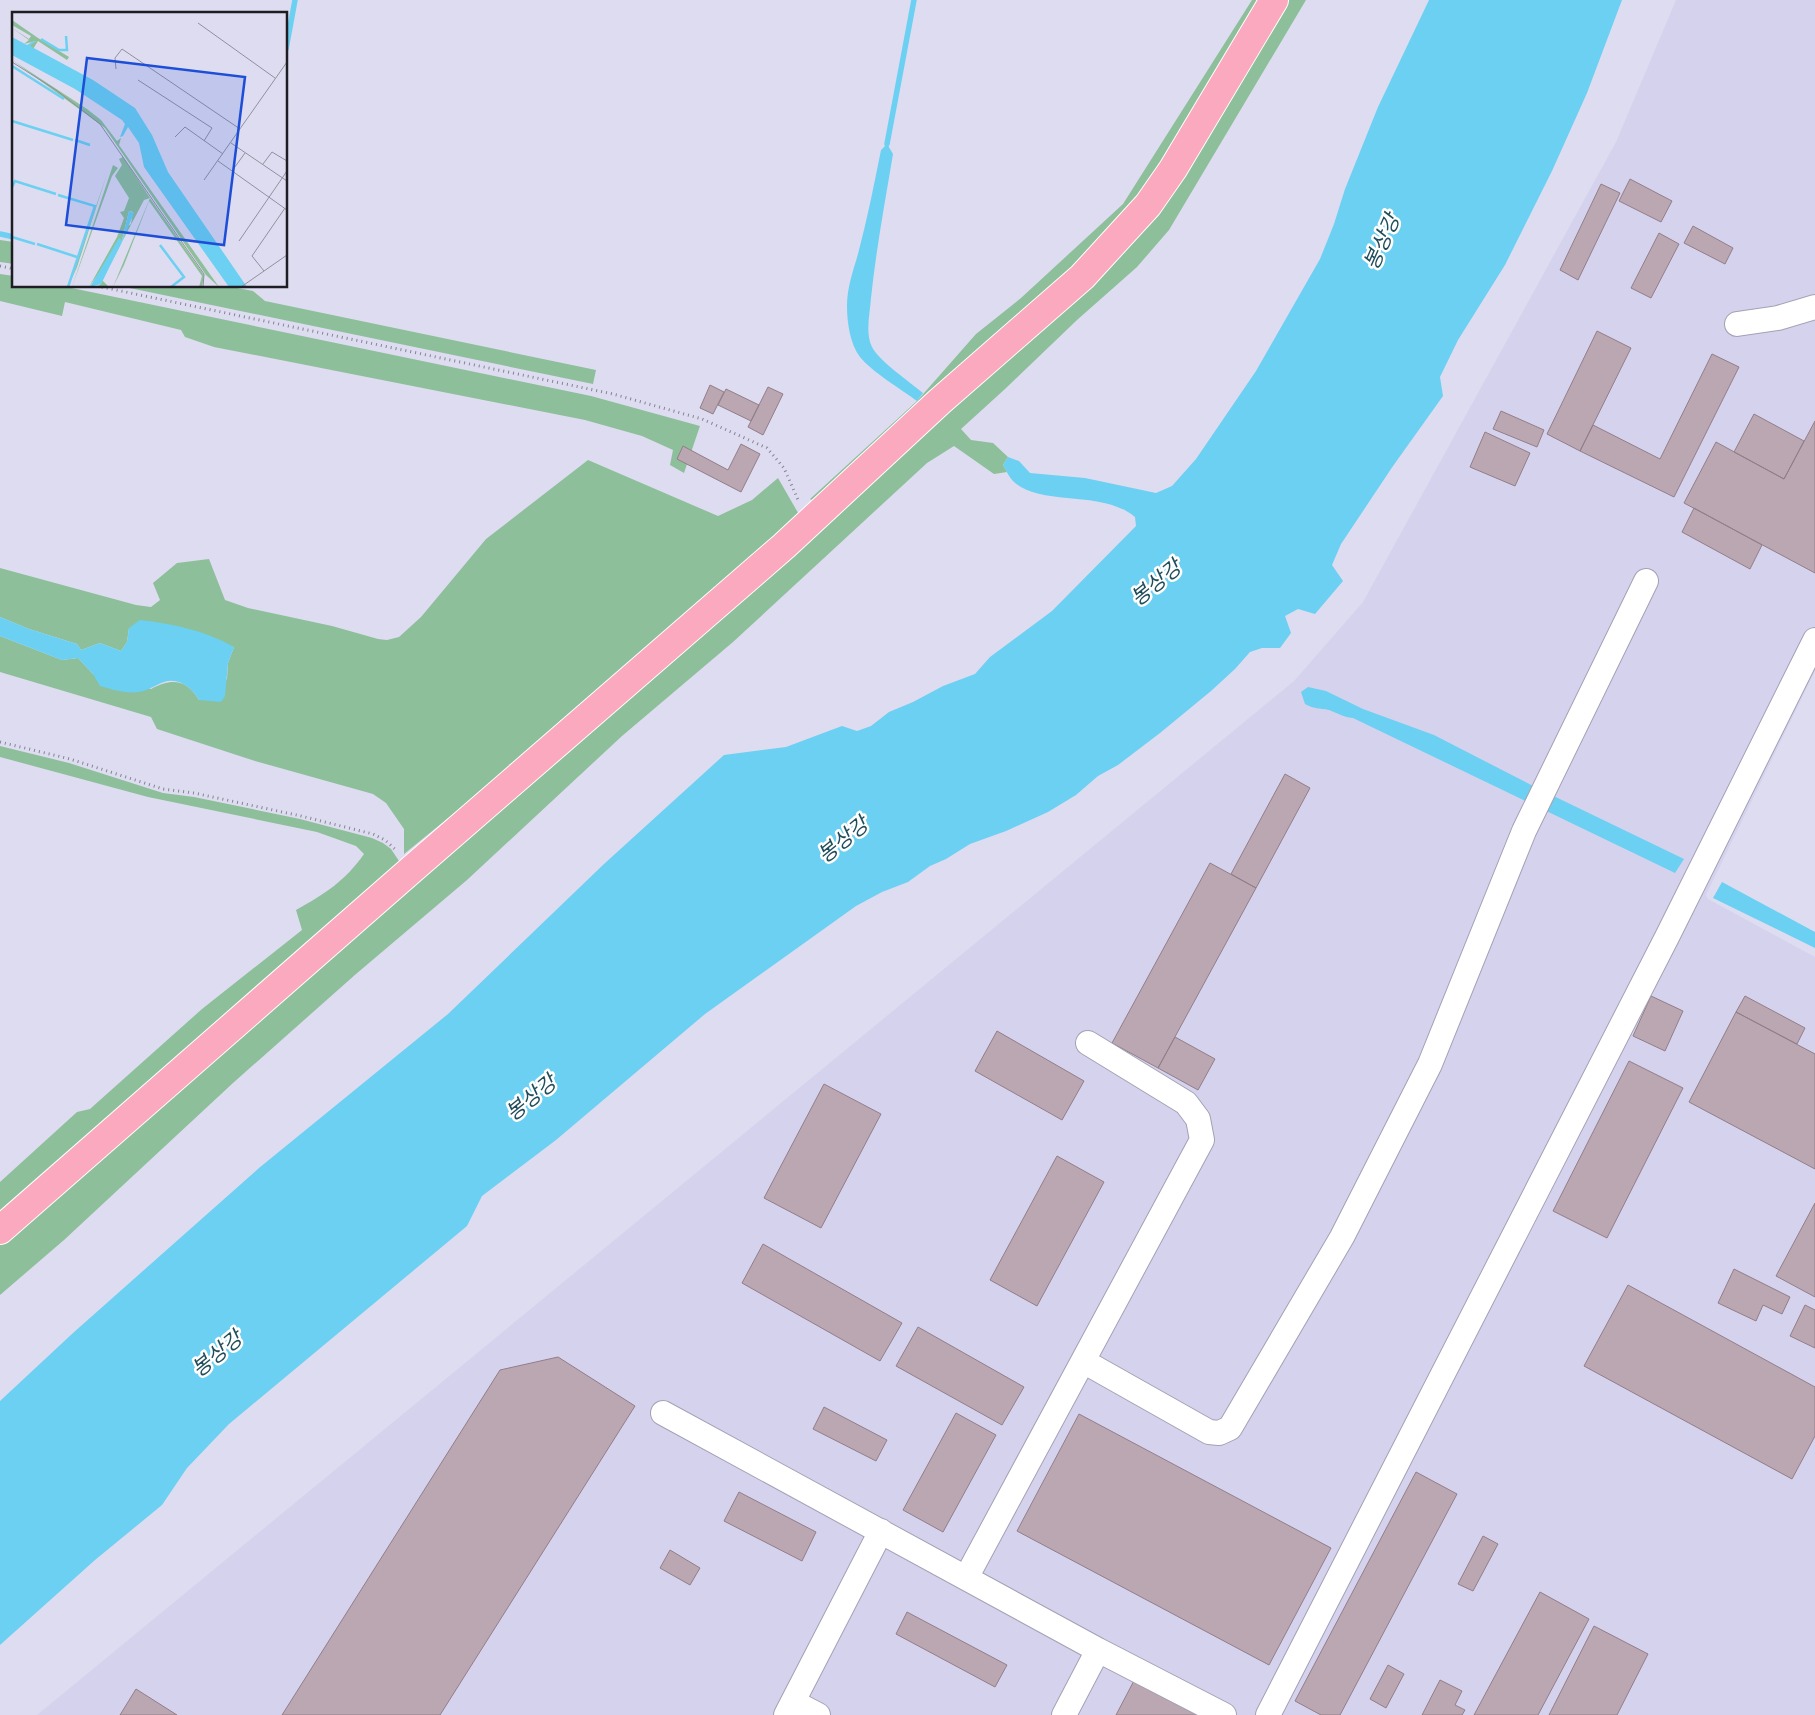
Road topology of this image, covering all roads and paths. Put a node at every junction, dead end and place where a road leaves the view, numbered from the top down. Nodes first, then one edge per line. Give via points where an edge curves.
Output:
1 (1274, 0) edge
2 (107, 288) edge
3 (1815, 307) edge
4 (1737, 324) dead end
5 (809, 523) junction
6 (1646, 581) dead end
7 (1815, 640) edge
8 (0, 742) edge
9 (410, 870) junction
10 (1088, 1043) dead end
11 (0, 1230) edge
12 (1083, 1361) junction
13 (663, 1413) dead end
14 (881, 1531) junction
15 (966, 1578) junction
16 (1098, 1650) junction
17 (789, 1708) edge
18 (818, 1715) edge
19 (1064, 1715) edge
20 (1224, 1715) edge
21 (1268, 1715) edge

1 - 5 main road via 1174,169 1128,228 1082,277 939,402
2 - 5 path via 612,394 702,419 767,448 784,468
3 - 4 street via 1778,318
5 - 9 main road
6 - 12 street via 1524,831 1430,1064 1342,1237 1230,1428 1219,1433 1209,1432
7 - 21 street via 1668,936
8 - 9 path via 70,759 164,789 373,834 393,846
9 - 11 main road
10 - 12 street via 1186,1103 1198,1118 1202,1140
12 - 15 street
13 - 14 street
14 - 15 street
14 - 17 street
15 - 16 street
16 - 19 street
16 - 20 street
17 - 18 street

